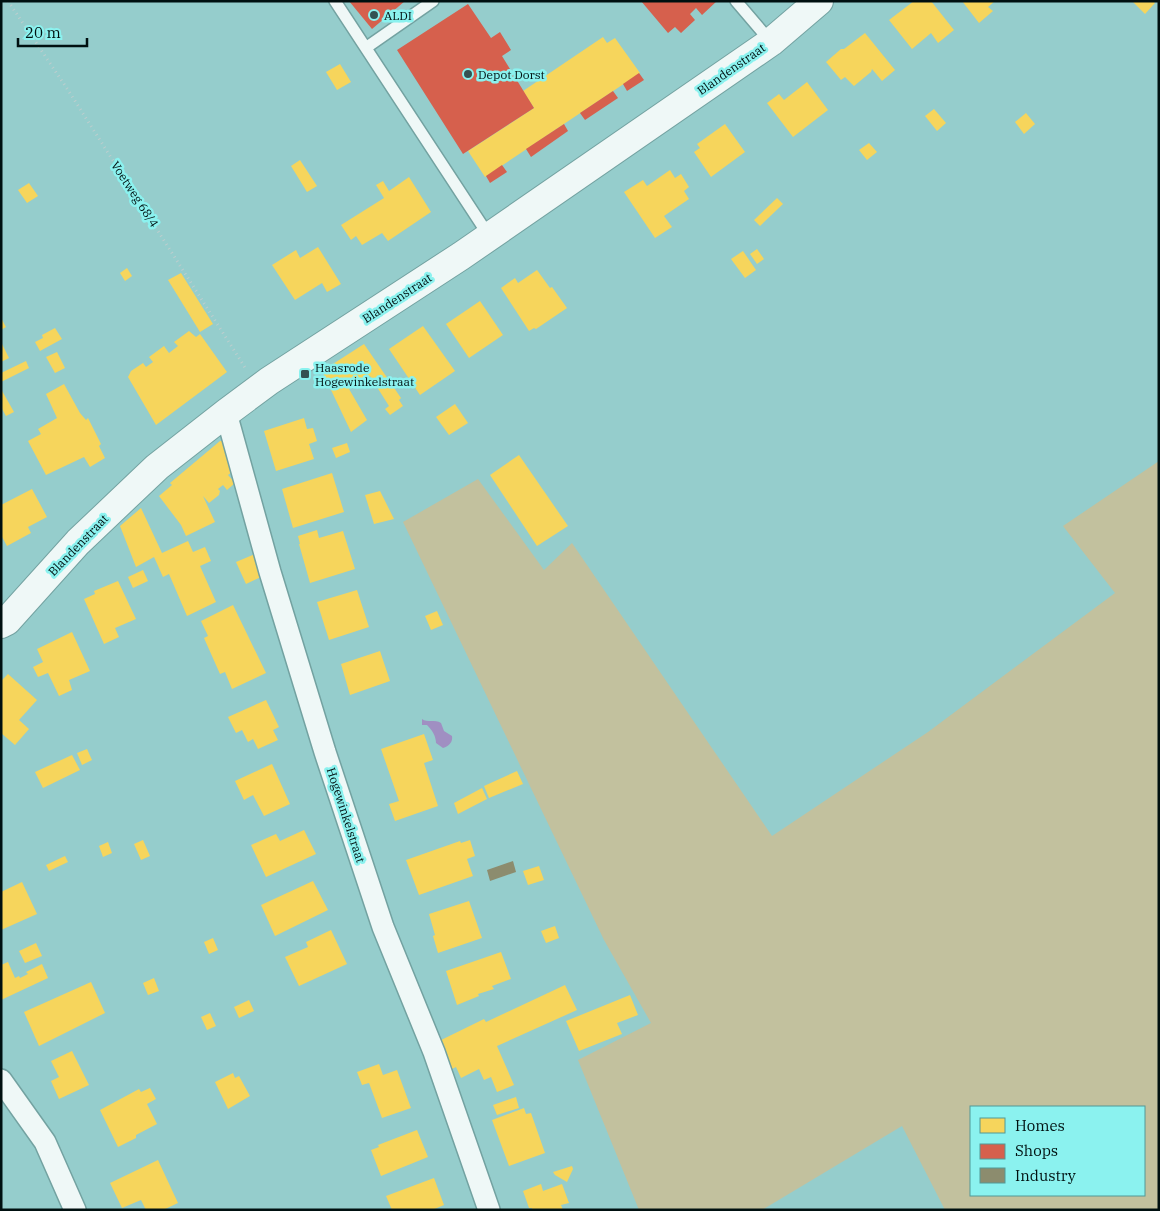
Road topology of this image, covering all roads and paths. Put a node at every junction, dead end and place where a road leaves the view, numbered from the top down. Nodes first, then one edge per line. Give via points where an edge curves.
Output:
1 (8, 1) edge
2 (336, 1) edge
3 (433, 1) edge
4 (736, 1) edge
5 (818, 1) edge
6 (771, 42) junction
7 (367, 47) junction
8 (490, 236) junction
9 (259, 388) junction
10 (226, 413) junction
11 (1, 624) edge
12 (1, 1080) edge
13 (76, 1210) edge
14 (489, 1210) edge

1 - 9 path, Voetweg 68/4
2 - 7 lane
3 - 7 lane
4 - 6 lane
5 - 6 street, Blandenstraat
6 - 8 street, Blandenstraat
7 - 8 lane
8 - 9 street, Blandenstraat
9 - 10 street, Blandenstraat
10 - 11 street, Blandenstraat via 157,467 78,542
10 - 14 street, Hogewinkelstraat via 325,752 383,927 434,1052
12 - 13 street via 45,1142

